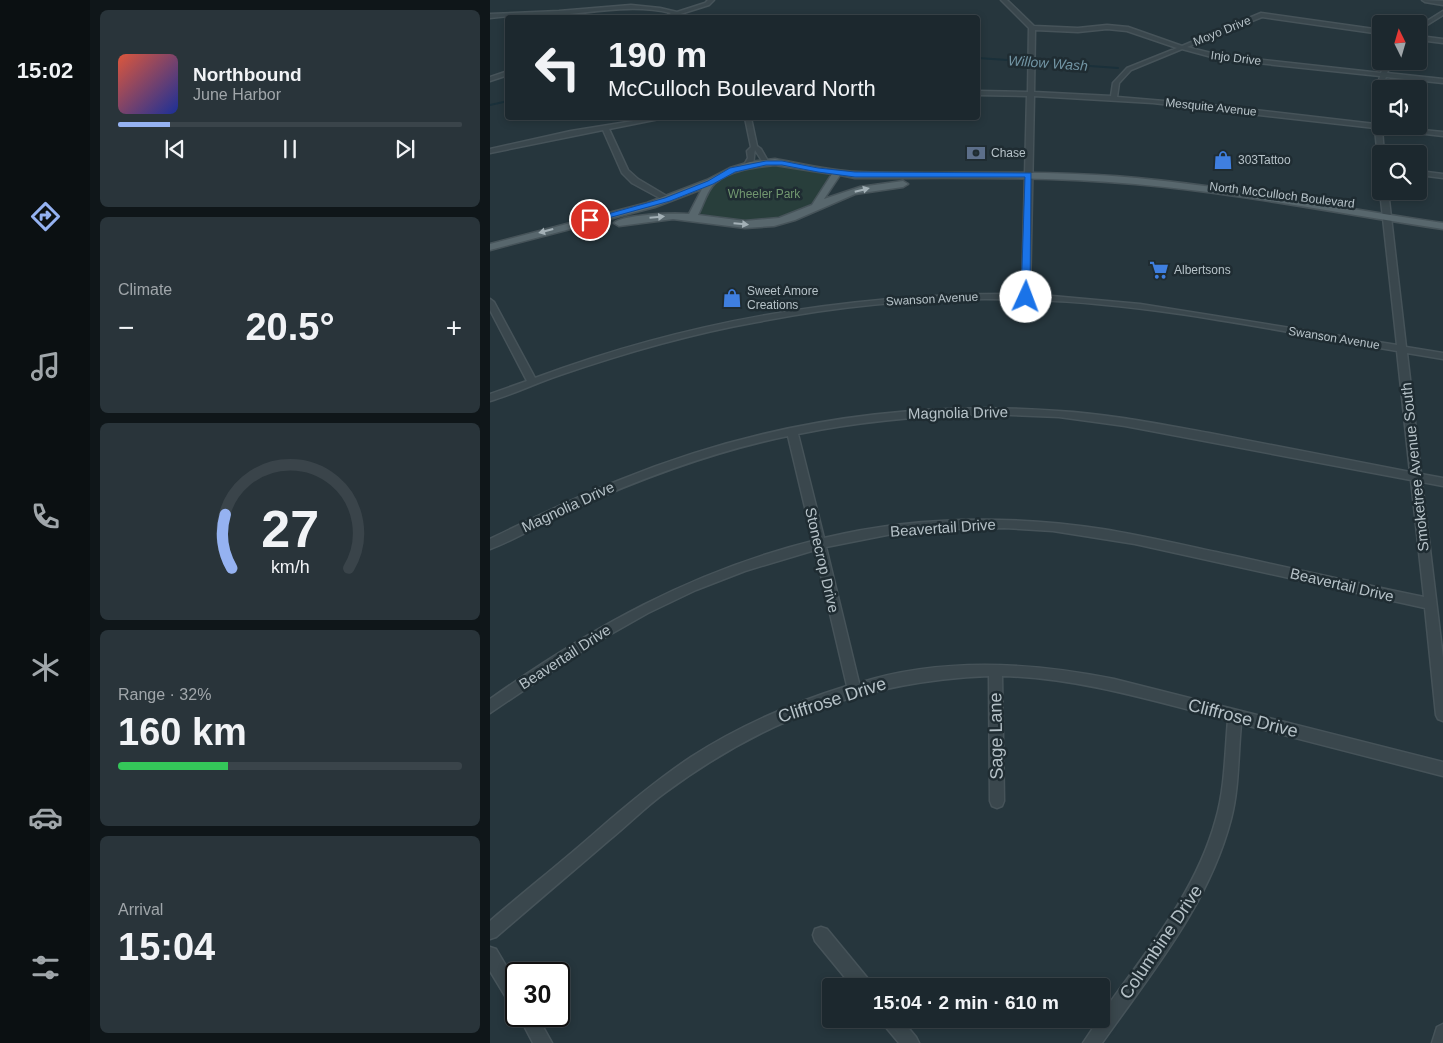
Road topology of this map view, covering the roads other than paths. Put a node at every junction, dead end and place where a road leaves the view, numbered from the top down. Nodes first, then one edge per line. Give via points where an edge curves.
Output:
1 (711, 0) edge
2 (1004, 0) edge
3 (1425, 0) edge
4 (1443, 3) edge
5 (676, 13) junction
6 (1443, 13) edge
7 (671, 15) edge
8 (490, 16) edge
9 (1428, 22) edge
10 (1032, 28) junction
11 (1372, 31) edge
12 (1428, 39) edge
13 (1443, 41) edge
14 (1182, 47) junction
15 (1384, 70) edge
16 (505, 74) edge
17 (1382, 74) junction
18 (490, 79) edge
19 (1381, 80) edge
20 (1443, 81) edge
21 (980, 93) edge
22 (1030, 94) junction
23 (1114, 98) junction
24 (633, 120) edge
25 (748, 120) edge
26 (1372, 125) edge
27 (605, 127) junction
28 (1427, 132) edge
29 (1443, 134) edge
30 (754, 147) junction
31 (490, 151) edge
32 (766, 163) junction
33 (748, 166) junction
34 (837, 173) junction
35 (1427, 174) edge
36 (1443, 176) edge
37 (1029, 178) junction
38 (710, 182) junction
39 (1203, 189) junction
40 (1158, 192) junction
41 (667, 200) junction
42 (1385, 200) edge
43 (816, 207) junction
44 (692, 217) junction
45 (1387, 218) junction
46 (1443, 226) edge
47 (490, 247) edge
48 (490, 256) edge
49 (1026, 297) junction
50 (490, 302) edge
51 (1402, 349) junction
52 (1443, 356) edge
53 (532, 381) junction
54 (490, 398) edge
55 (792, 431) junction
56 (1416, 477) junction
57 (1443, 482) edge
58 (490, 544) edge
59 (818, 544) junction
60 (1430, 604) junction
61 (995, 670) junction
62 (854, 689) junction
63 (490, 707) edge
64 (1443, 715) edge
65 (1235, 716) junction
66 (1443, 769) edge
67 (997, 801) dead end
68 (490, 931) edge
69 (821, 935) dead end
70 (490, 955) edge
71 (856, 978) edge
72 (505, 980) edge
73 (534, 1027) edge
74 (898, 1028) edge
75 (1443, 1033) edge
76 (543, 1043) edge
77 (910, 1043) edge
78 (1092, 1043) edge
79 (1440, 1043) edge

1 - 5 street
2 - 10 street
3 - 4 street
5 - 7 street
5 - 8 street via 633,5 585,7 557,14
6 - 9 street
10 - 14 street, Injo Drive via 1117,28 1140,32
10 - 22 street
11 - 14 street, Moyo Drive via 1261,16
12 - 13 street
14 - 17 street, Injo Drive via 1219,57
14 - 23 street, Moyo Drive via 1130,69 1116,83
15 - 17 street
16 - 18 street
17 - 19 street
17 - 20 street, Injo Drive
21 - 22 street, Mesquite Avenue
22 - 23 street, Mesquite Avenue
22 - 37 street
23 - 26 street, Mesquite Avenue
24 - 27 street
25 - 30 street
27 - 31 street
27 - 41 street via 625,171
28 - 29 street, Mesquite Avenue
30 - 32 street via 760,150
30 - 33 street via 750,151 752,158
32 - 33 main road
32 - 34 main road
33 - 38 main road
34 - 37 main road
34 - 43 main road
35 - 36 street
37 - 39 main road, North McCulloch Boulevard via 1111,179
37 - 40 main road, North McCulloch Boulevard
43 -> 37 main road, North McCulloch Boulevard via 848,194 884,186
37 - 49 street
38 - 41 main road
38 - 44 main road
39 - 40 main road via 1193,192 1164,189
39 - 45 main road, North McCulloch Boulevard
40 - 45 main road, North McCulloch Boulevard via 1368,219
41 -> 47 main road
42 - 45 street, Smoketree Avenue South
44 -> 43 main road, North McCulloch Boulevard via 745,225 762,224 790,219
48 -> 44 main road, North McCulloch Boulevard via 610,225 653,218
45 - 46 main road
45 - 51 street, Smoketree Avenue South
49 - 51 street, Swanson Avenue via 1165,310
49 - 53 street, Swanson Avenue via 920,298 797,311 670,337
50 - 53 street
51 - 52 street, Swanson Avenue
51 - 56 street, Smoketree Avenue South
53 - 54 street, Swanson Avenue
55 - 56 street, Magnolia Drive via 906,414 957,411 1058,414 1160,428
55 - 58 street, Magnolia Drive via 701,454 648,472 593,494
55 - 59 street, Stonecrop Drive
56 - 57 street, Magnolia Drive
56 - 60 street, Smoketree Avenue South
59 - 60 street, Beavertail Drive via 870,533 923,527 1002,523 1046,526 1135,538
59 - 62 street, Stonecrop Drive
59 - 63 street, Beavertail Drive via 735,570 644,610 557,661
60 - 64 street, Smoketree Avenue South
61 - 62 street, Cliffrose Drive via 924,674
61 - 65 street, Cliffrose Drive via 1076,677
61 - 67 street, Sage Lane
62 - 68 street, Cliffrose Drive via 774,719 698,761 660,787
65 - 66 street, Cliffrose Drive
65 - 78 street, Columbine Drive via 1224,818 1208,867 1182,915
69 - 71 street
70 - 72 street
73 - 76 street
74 - 77 street
75 - 79 street

